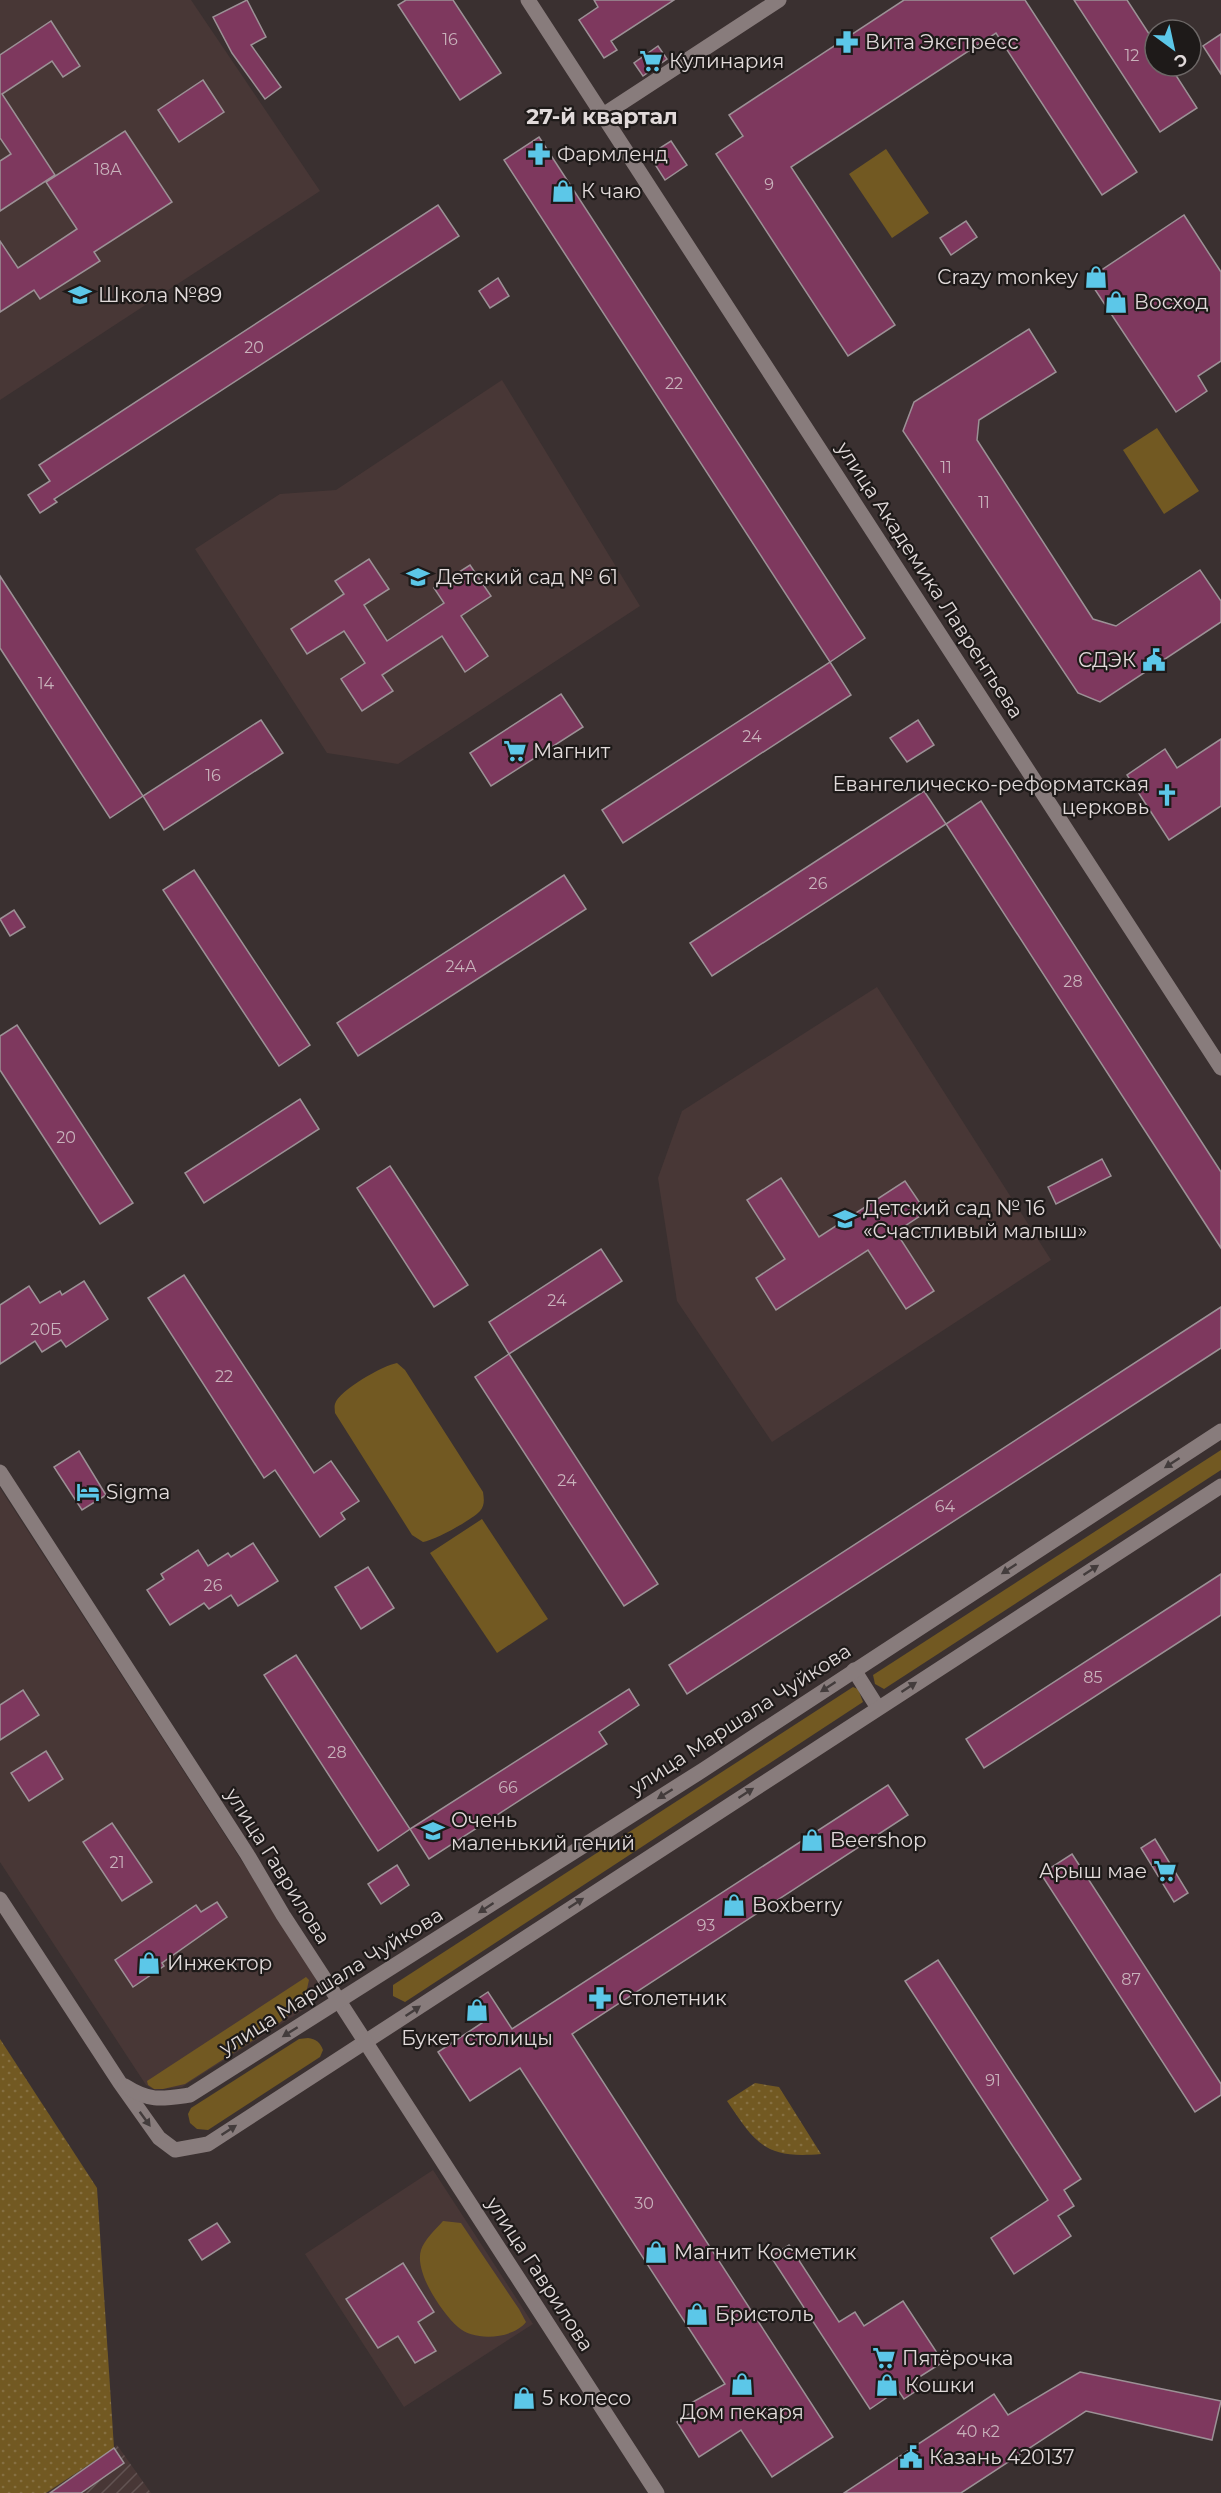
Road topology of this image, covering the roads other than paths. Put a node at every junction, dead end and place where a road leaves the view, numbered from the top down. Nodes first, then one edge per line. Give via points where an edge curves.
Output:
1 (528, 0) edge
2 (778, 0) edge
3 (603, 115) junction
4 (1221, 1068) edge
5 (1221, 1431) edge
6 (0, 1472) edge
7 (1221, 1486) edge
8 (854, 1670) junction
9 (878, 1708) junction
10 (0, 1899) edge
11 (339, 2001) junction
12 (365, 2043) junction
13 (120, 2083) junction
14 (657, 2493) edge

1 - 3 main road, улица Академика Лаврентьева
2 - 3 main road
3 - 4 main road, улица Академика Лаврентьева
5 -> 8 main road, улица Маршала Чуйкова
6 - 11 main road, улица Гаврилова
9 -> 7 main road
8 - 9 main road
8 -> 11 main road, улица Маршала Чуйкова
12 -> 9 main road
10 - 13 main road
11 - 12 main road, улица Гаврилова
11 -> 13 main road, улица Маршала Чуйкова via 190,2095 154,2100
13 -> 12 main road via 159,2138 175,2150 208,2144
12 - 14 main road, улица Гаврилова

